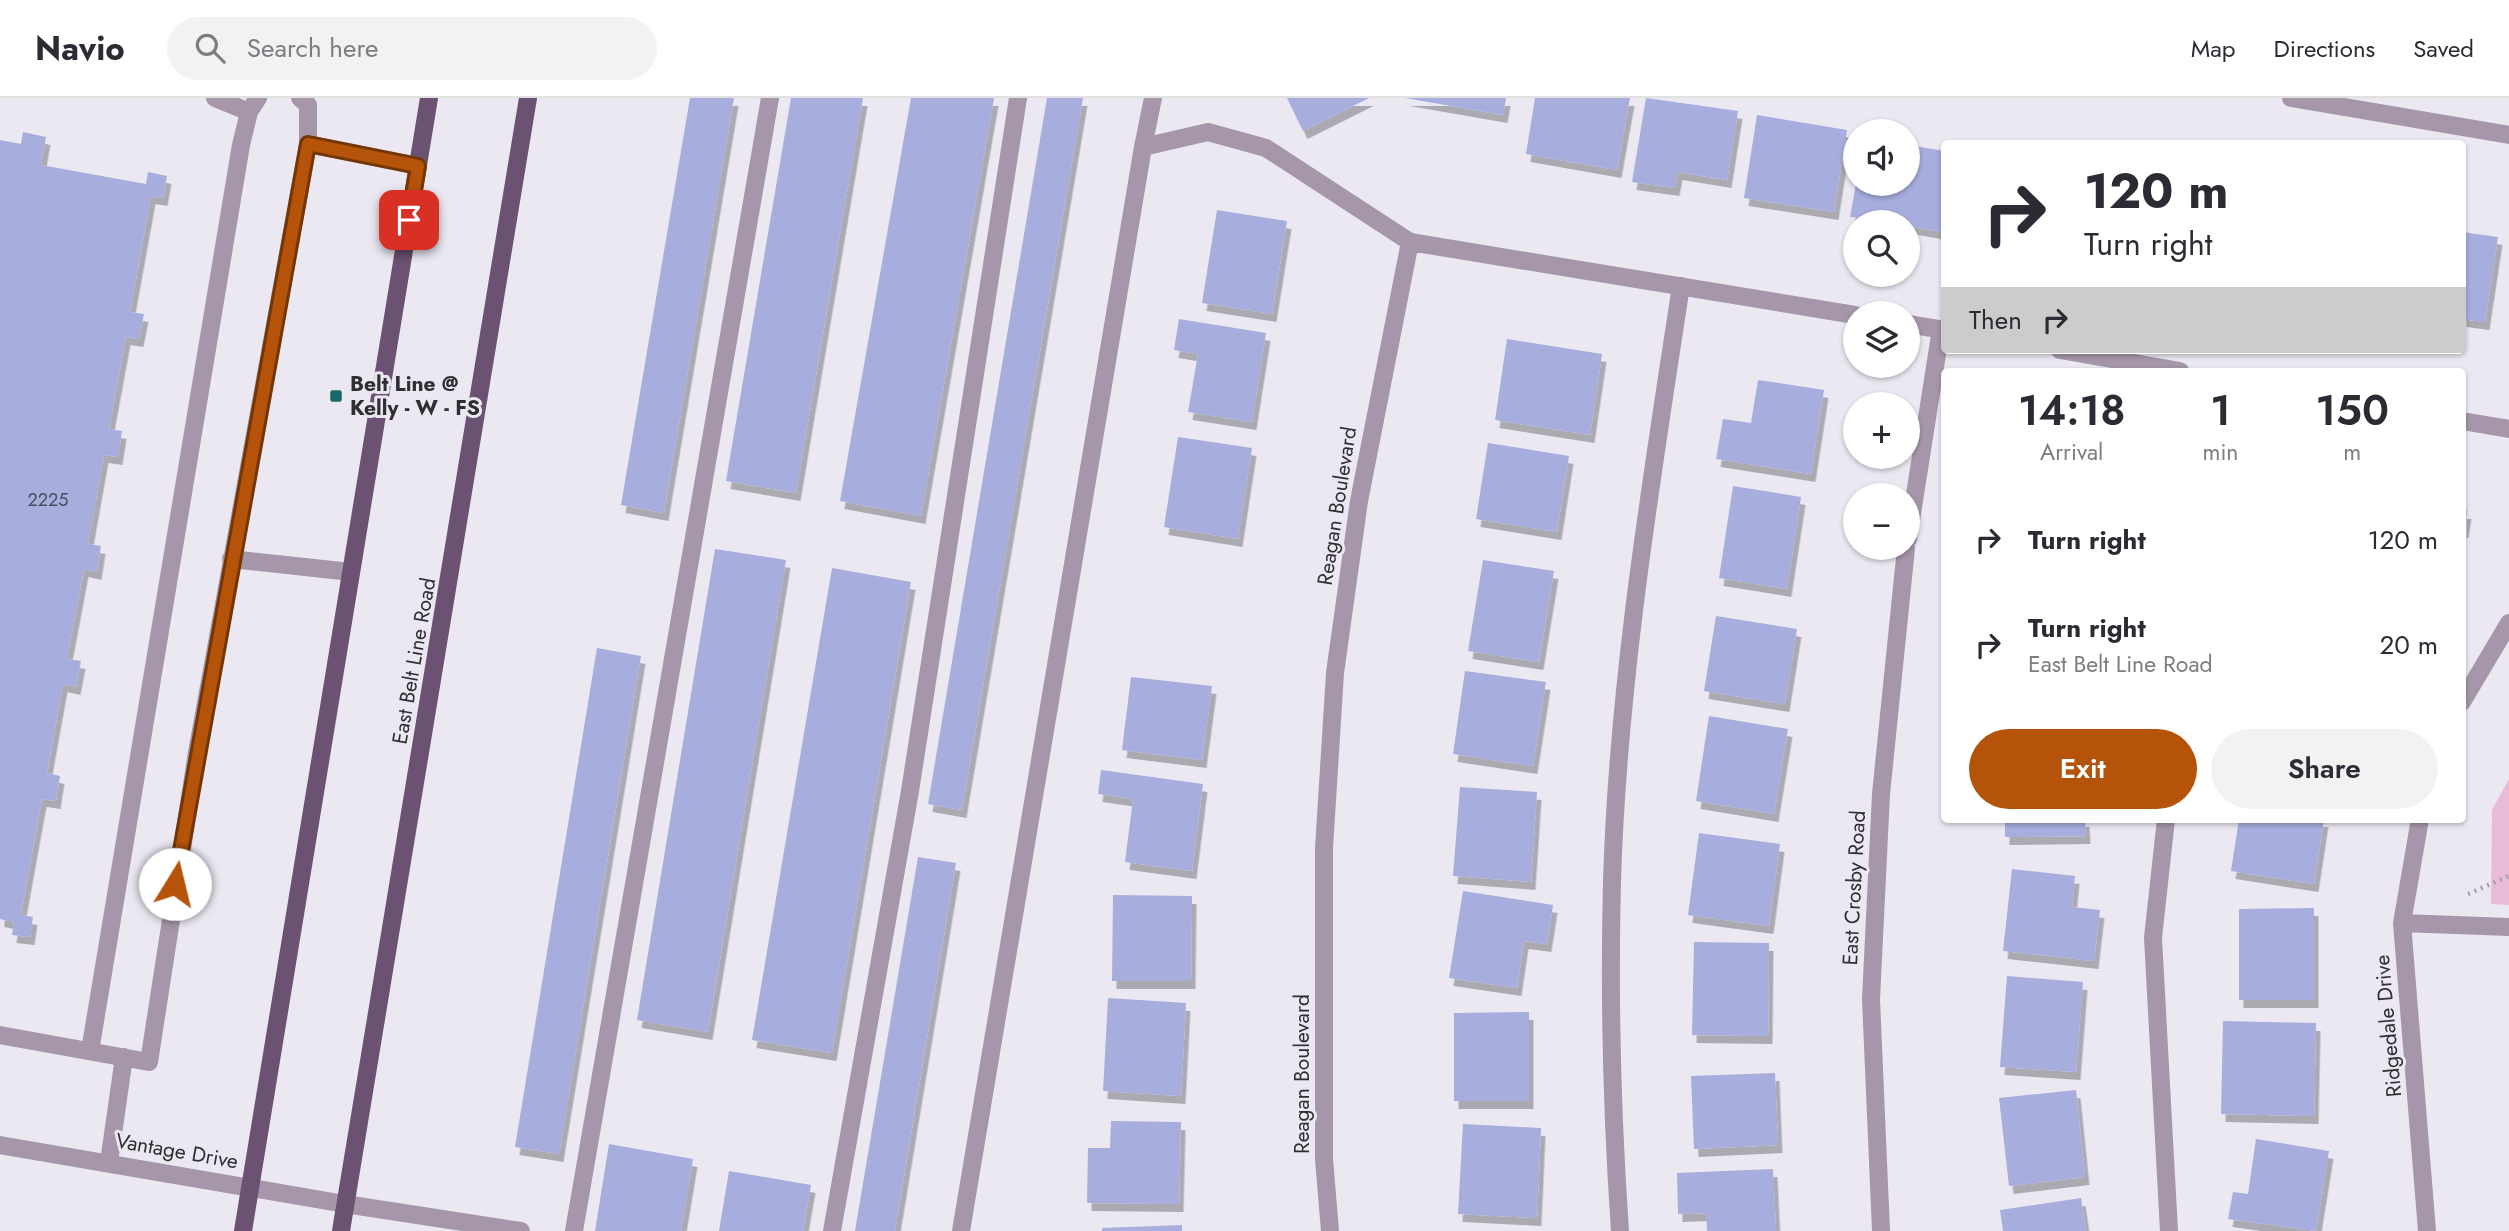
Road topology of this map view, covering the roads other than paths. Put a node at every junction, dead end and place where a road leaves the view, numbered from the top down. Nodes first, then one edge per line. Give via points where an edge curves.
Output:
1 (215, 98) edge
2 (300, 98) edge
3 (429, 98) edge
4 (528, 98) edge
5 (770, 98) edge
6 (1018, 98) edge
7 (1153, 98) edge
8 (2291, 98) edge
9 (253, 105) edge
10 (2509, 135) edge
11 (308, 144) junction
12 (1143, 147) junction
13 (418, 166) junction
14 (1410, 242) junction
15 (1681, 286) junction
16 (1843, 313) edge
17 (1920, 326) edge
18 (1941, 329) edge
19 (1941, 335) edge
20 (2083, 354) edge
21 (2163, 368) edge
22 (2466, 422) edge
23 (2509, 429) edge
24 (1917, 483) edge
25 (231, 559) junction
26 (1905, 560) edge
27 (351, 572) junction
28 (2509, 623) edge
29 (2467, 682) edge
30 (2166, 823) edge
31 (2419, 823) edge
32 (2402, 923) junction
33 (2509, 927) edge
34 (0, 1035) edge
35 (90, 1051) junction
36 (124, 1057) junction
37 (0, 1145) edge
38 (109, 1162) junction
39 (250, 1187) junction
40 (345, 1204) junction
41 (479, 1228) edge
42 (243, 1231) edge
43 (341, 1231) edge
44 (521, 1231) edge
45 (574, 1231) edge
46 (832, 1231) edge
47 (961, 1231) edge
48 (1330, 1231) edge
49 (1620, 1231) edge
50 (1881, 1231) edge
51 (2169, 1231) edge
52 (2427, 1231) edge

1 - 9 street
2 - 11 street via 308,105
3 - 13 main road
4 - 40 main road, East Belt Line Road
5 - 45 street
6 - 46 street via 910,791
7 - 12 street
8 - 10 street
9 - 35 street via 241,145
11 - 13 street
11 - 25 street
12 - 14 street via 1208,132 1266,148
12 - 47 street
13 - 27 main road
14 - 15 street
14 - 48 street, Reagan Boulevard via 1359,501 1335,673 1324,848 1324,1159
15 - 16 street
15 - 49 street via 1652,474 1627,691 1612,880 1612,1126
17 - 18 street
19 - 24 street
20 - 21 street
22 - 23 street
25 - 27 street
25 - 36 street via 149,1062
26 - 50 street, East Crosby Road via 1881,794 1871,999
27 - 39 main road
28 - 29 street
30 - 51 street via 2153,938
31 - 32 street, Ridgedale Drive
32 - 33 street
32 - 52 street, Ridgedale Drive
34 - 35 street
35 - 36 street
36 - 38 street
37 - 38 street, Vantage Drive
38 - 39 street, Vantage Drive
39 - 40 street, Vantage Drive
39 - 42 main road
40 - 41 street, Vantage Drive
40 - 43 main road, East Belt Line Road
41 - 44 street, Vantage Drive

